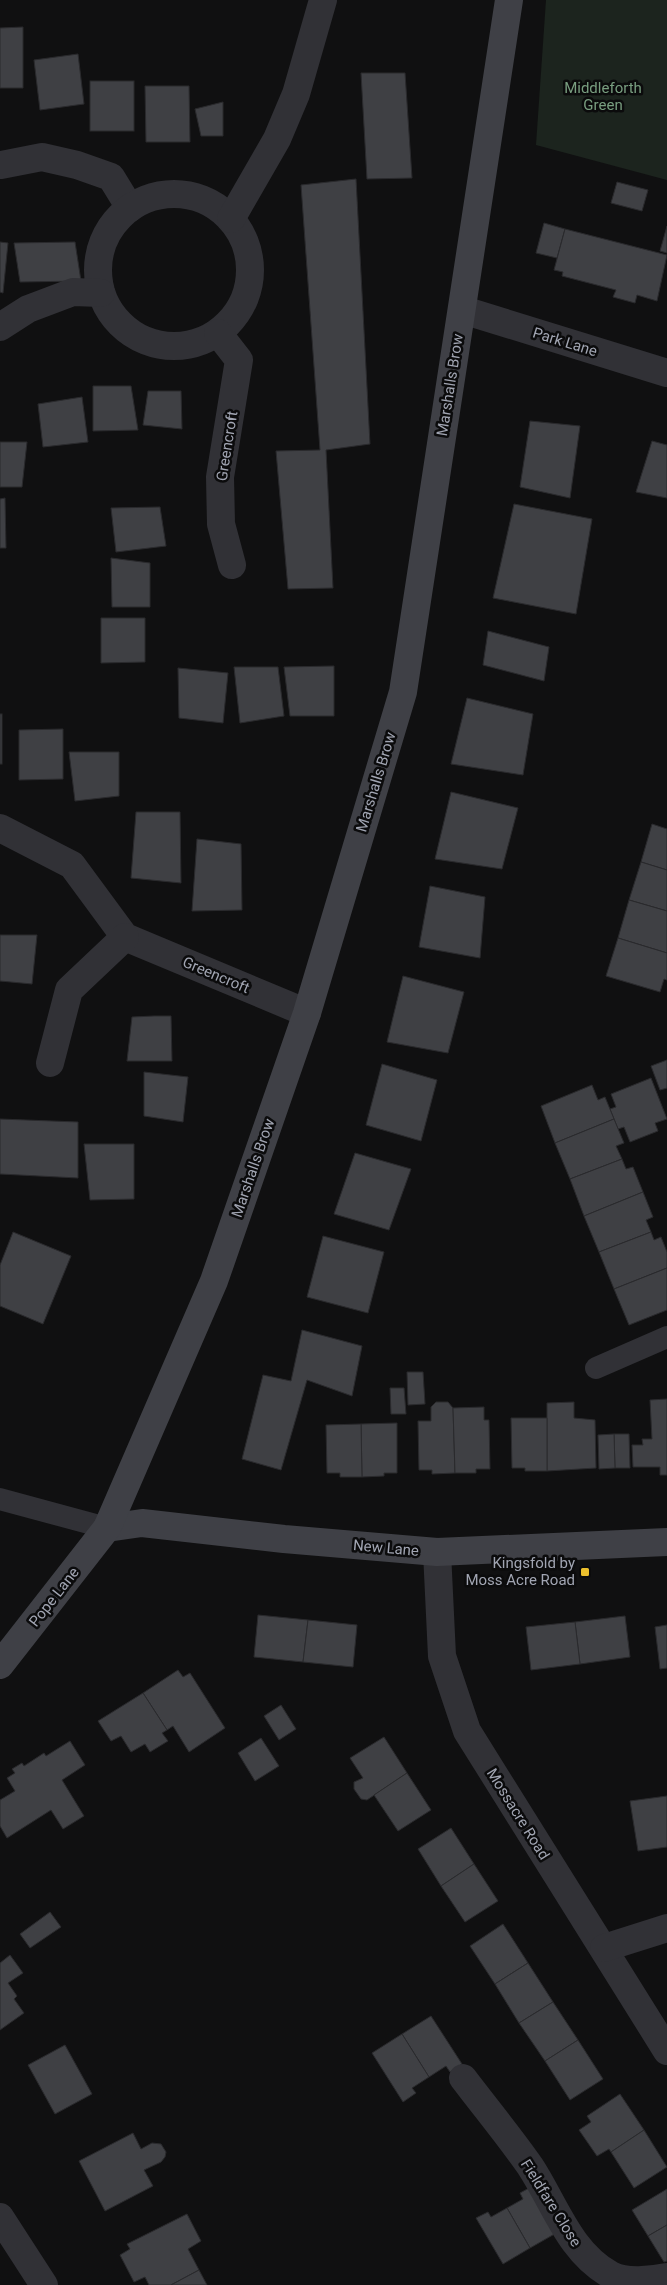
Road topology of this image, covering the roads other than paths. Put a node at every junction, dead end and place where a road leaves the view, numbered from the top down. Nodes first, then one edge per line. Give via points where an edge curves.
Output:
1 (323, 0) edge
2 (509, 0) edge
3 (1, 165) edge
4 (130, 208) junction
5 (231, 219) junction
6 (101, 293) junction
7 (463, 310) junction
8 (0, 327) edge
9 (218, 333) junction
10 (667, 373) edge
11 (232, 565) dead end
12 (0, 828) edge
13 (125, 938) junction
14 (307, 1013) junction
15 (50, 1063) dead end
16 (667, 1337) edge
17 (596, 1368) dead end
18 (0, 1499) edge
19 (107, 1528) junction
20 (667, 1542) edge
21 (437, 1552) junction
22 (0, 1666) edge
23 (667, 1928) edge
24 (604, 1948) junction
25 (667, 2051) edge
26 (463, 2078) dead end
27 (0, 2217) edge
28 (667, 2277) edge
29 (44, 2285) edge

1 - 5 street via 296,94 277,139
2 - 7 street, Marshalls Brow
3 - 4 street via 42,157 77,165 111,177
4 - 5 street via 150,198 172,194 194,196 214,205
4 - 6 street via 112,224 101,246 97,269
5 - 9 street via 245,241 250,266 248,292 236,314
6 - 8 street via 73,292 28,309
6 - 9 street via 111,314 128,332 149,343 173,347 197,343
7 - 10 street, Park Lane
7 - 14 street, Marshalls Brow via 403,692
9 - 11 street, Greencroft via 240,360 220,477 221,524
12 - 13 street via 72,866
13 - 14 street, Greencroft
13 - 15 street via 69,990
14 - 19 street, Marshalls Brow via 214,1280
16 - 17 lane
18 - 19 lane
19 - 21 street, New Lane via 142,1522 284,1539
19 - 22 street, Pope Lane
20 - 21 street, New Lane
21 - 24 street, Mossacre Road via 442,1656 466,1731
23 - 24 street
24 - 25 street, Mossacre Road
26 - 28 street, Fieldfare Close via 530,2167 576,2246 590,2260 612,2276 646,2281
27 - 29 street

